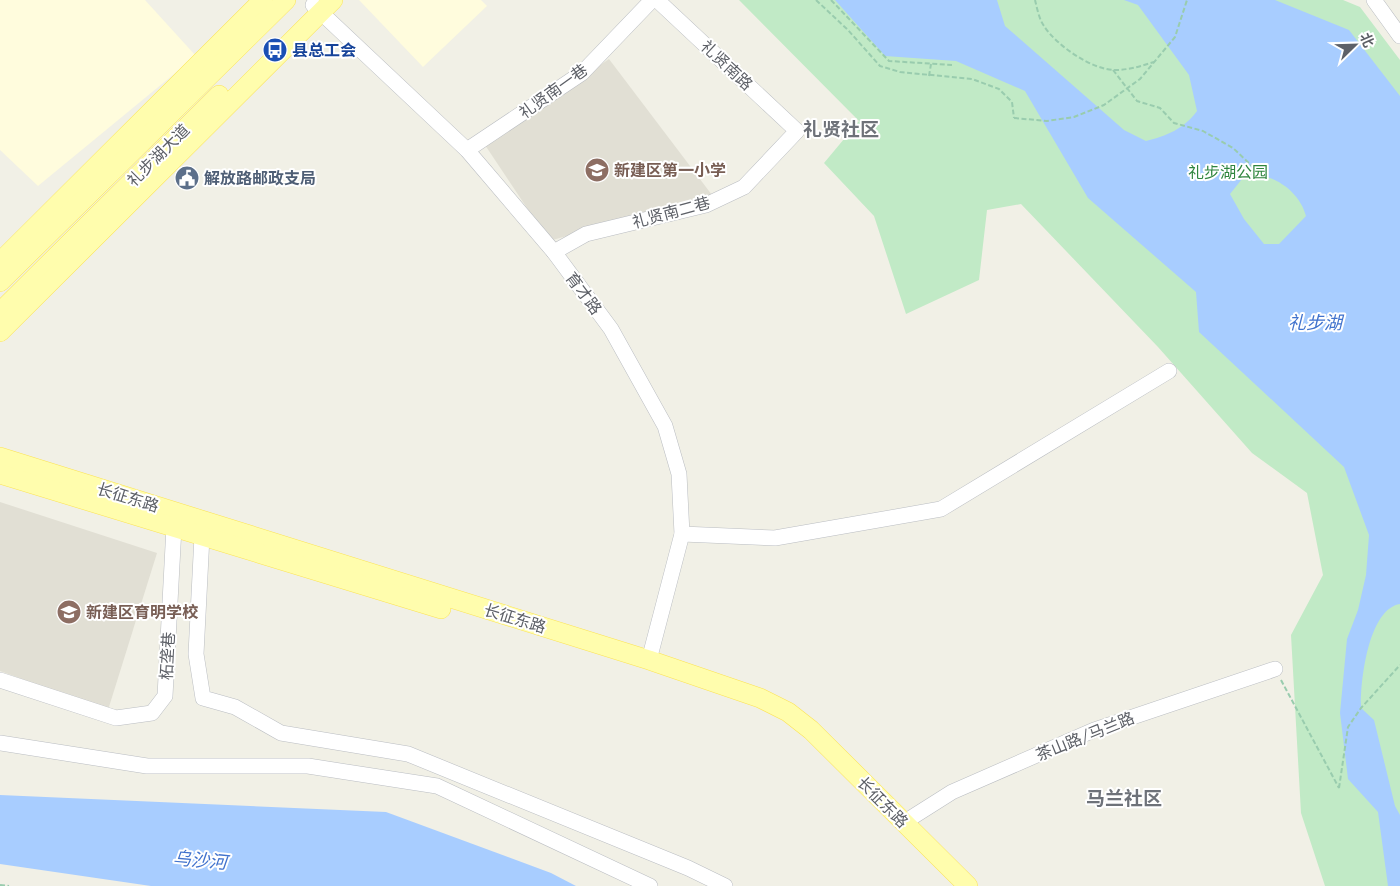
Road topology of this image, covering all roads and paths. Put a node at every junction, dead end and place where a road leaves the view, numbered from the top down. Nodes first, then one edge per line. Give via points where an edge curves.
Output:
1 (263, 0) edge
2 (286, 0) edge
3 (652, 0) edge
4 (657, 0) edge
5 (816, 0) edge
6 (831, 0) edge
7 (1035, 0) edge
8 (1186, 0) edge
9 (1374, 0) edge
10 (321, 4) edge
11 (1400, 36) edge
12 (1154, 62) junction
13 (931, 64) junction
14 (952, 65) dead end
15 (1113, 70) junction
16 (929, 76) junction
17 (797, 130) joint
18 (467, 150) junction
19 (1261, 180) dead end
20 (554, 252) junction
21 (0, 262) edge
22 (0, 282) edge
23 (0, 312) edge
24 (0, 332) edge
25 (1169, 371) dead end
26 (0, 457) edge
27 (0, 474) edge
28 (174, 527) junction
29 (682, 534) junction
30 (202, 536) junction
31 (649, 660) junction
32 (1400, 665) edge
33 (1275, 669) joint
34 (0, 680) edge
35 (0, 743) edge
36 (903, 822) junction
37 (0, 885) edge
38 (10, 886) edge
39 (650, 886) edge
40 (725, 886) edge
41 (950, 886) edge
42 (968, 886) edge

1 - 21 main road
2 - 22 main road, 礼步湖大道
3 - 18 street, 礼贤南一巷 via 582,73
4 - 17 street, 礼贤南路
5 - 16 path via 880,66
6 - 13 path via 889,60
7 - 15 path via 1042,24 1054,40 1086,61
8 - 12 path, bridge via 1175,37
9 - 11 street
10 - 18 street, 育才路
10 - 23 main road, 礼步湖大道
10 - 24 main road
12 - 15 path via 1133,69
12 - 16 path, bridge via 1140,79 1104,105 1074,117 1047,121 1014,118 1012,102 999,89 972,79
13 - 14 path
13 - 16 path
15 - 19 path via 1137,101 1160,108 1174,123 1203,131 1233,148
17 - 20 street, 礼贤南二巷 via 744,187 706,205 586,234
18 - 20 street, 育才路
20 - 29 street, 育才路 via 611,329 665,426 678,474
25 - 29 street via 941,509 775,538
26 - 31 main road, 长征东路
27 - 28 main road, 长征东路
28 - 30 main road, 长征东路
28 - 34 street, 柘垄巷 via 165,696 152,713 116,718
29 - 31 street, 育才路
30 - 40 street via 196,654 203,698 235,707 281,733 408,754
30 - 41 main road, 长征东路 via 680,681 754,708 788,726 804,740
31 - 36 main road, 长征东路 via 760,698 788,712 811,730
32 - 33 path via 1348,727 1339,788
33 - 36 street, 茶山路/马兰路 via 1094,730 952,792
35 - 39 street via 147,766 308,766 437,786
36 - 42 main road, 长征东路
37 - 38 path

